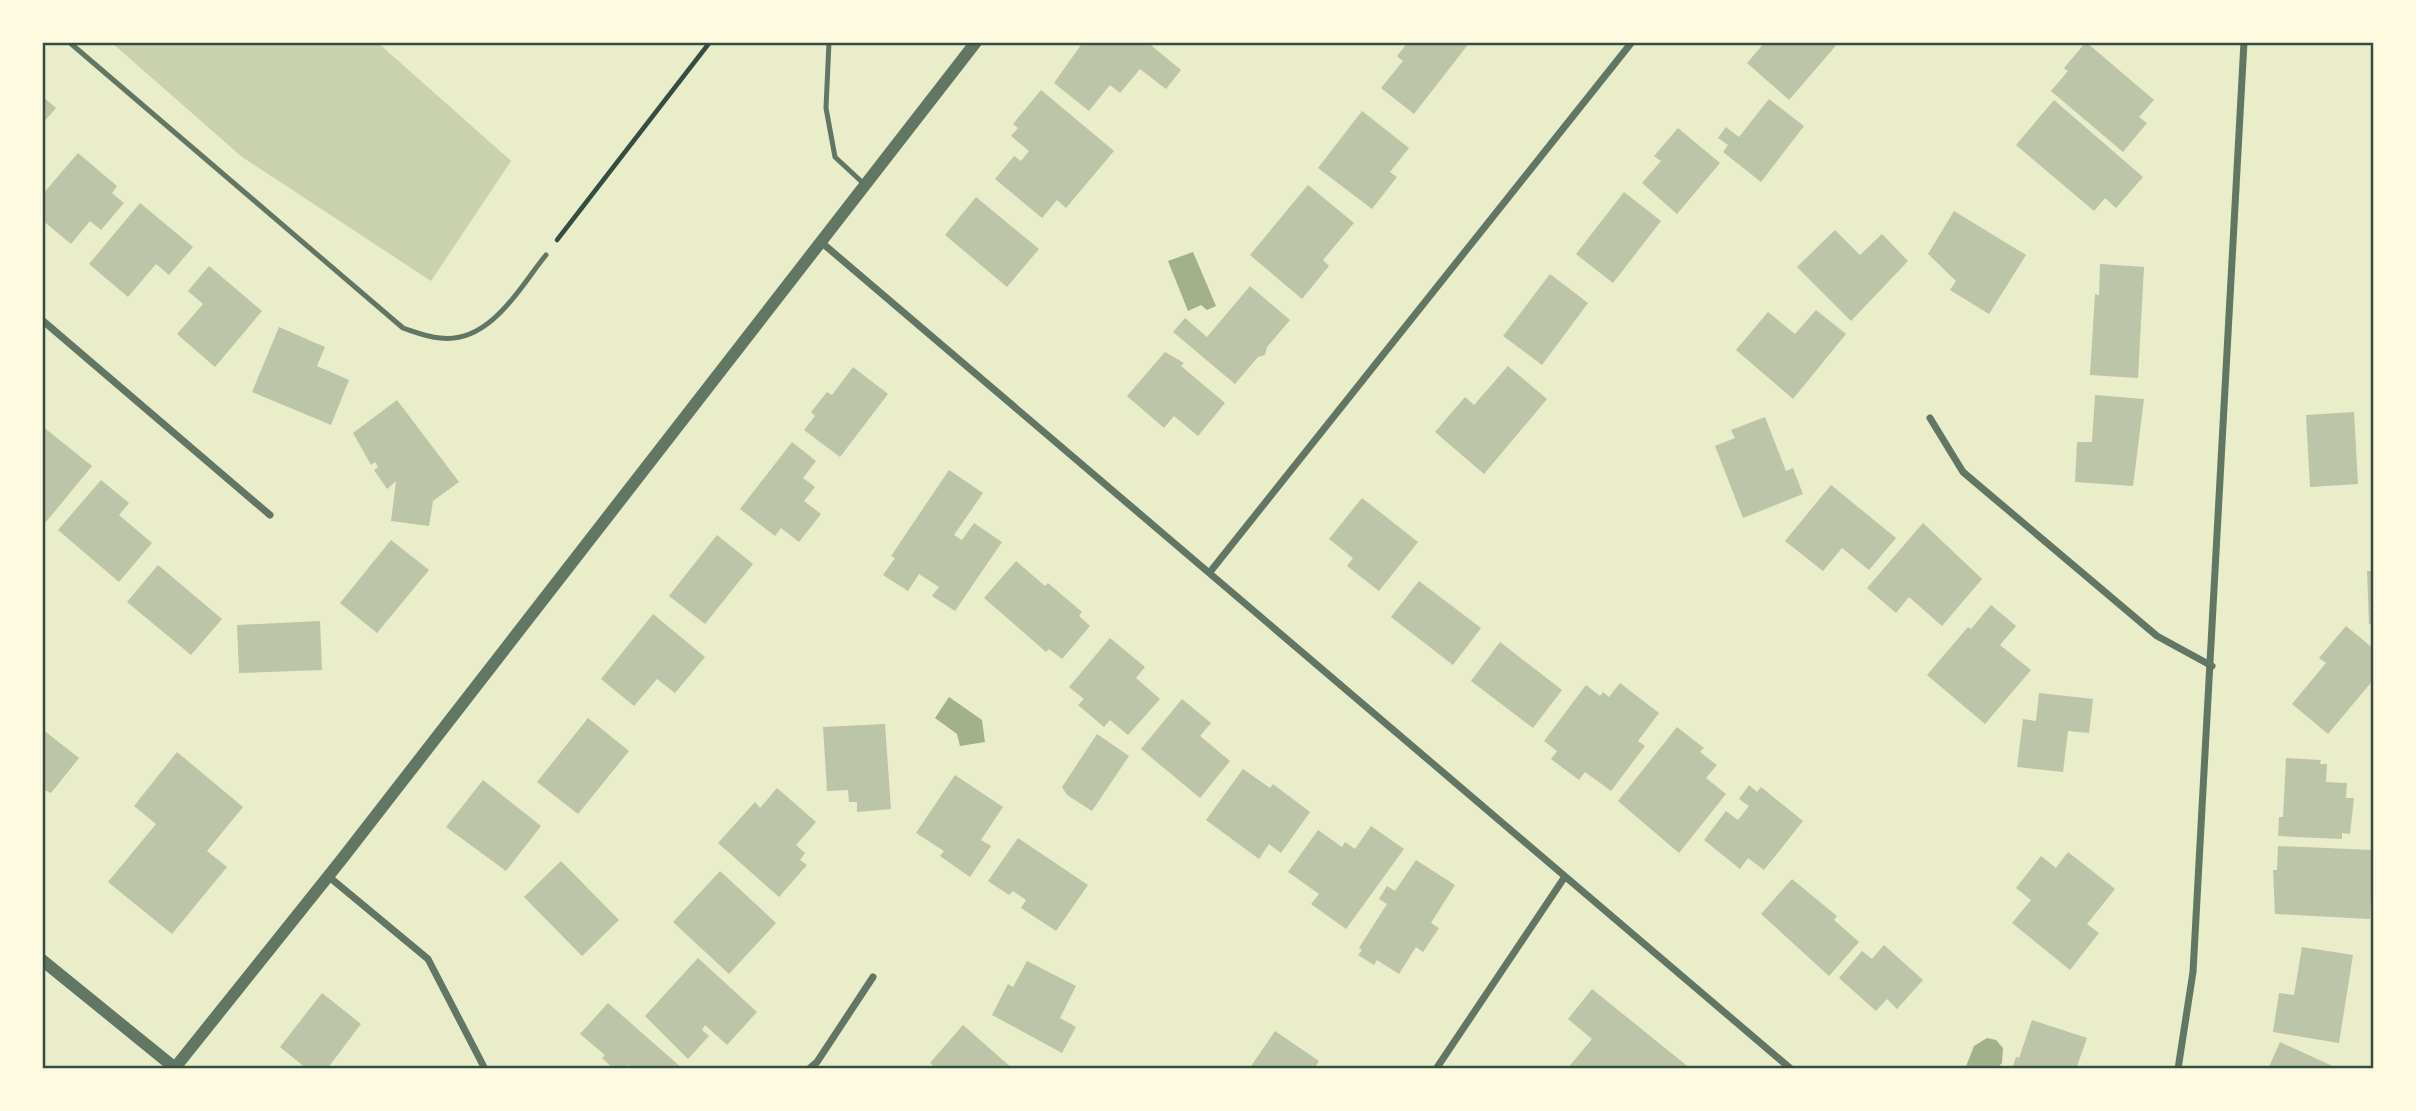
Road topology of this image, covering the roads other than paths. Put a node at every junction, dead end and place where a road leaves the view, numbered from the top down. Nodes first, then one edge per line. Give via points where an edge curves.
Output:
1 (69, 42) edge
2 (830, 42) edge
3 (976, 42) edge
4 (1632, 42) edge
5 (2244, 42) edge
6 (865, 185) junction
7 (821, 242) junction
8 (546, 255) road end
9 (42, 320) edge
10 (1930, 418) dead end
11 (270, 514) dead end
12 (1210, 572) junction
13 (2212, 666) junction
14 (328, 876) junction
15 (1564, 878) junction
16 (42, 960) edge
17 (873, 977) dead end
18 (174, 1068) edge
19 (485, 1069) edge
20 (808, 1069) edge
21 (1436, 1069) edge
22 (1791, 1069) edge
23 (2178, 1069) edge

1 - 8 lane via 403,328 440,338 464,337 492,322
2 - 6 lane via 827,108 835,157
3 - 6 street
4 - 12 street
5 - 13 street
6 - 7 street
7 - 12 street
7 - 14 street
9 - 11 street
10 - 13 street via 1963,472 2157,636
12 - 15 street
13 - 23 street via 2193,972
14 - 18 street
14 - 19 street via 428,959
15 - 21 street
15 - 22 street
16 - 18 street
17 - 20 street

